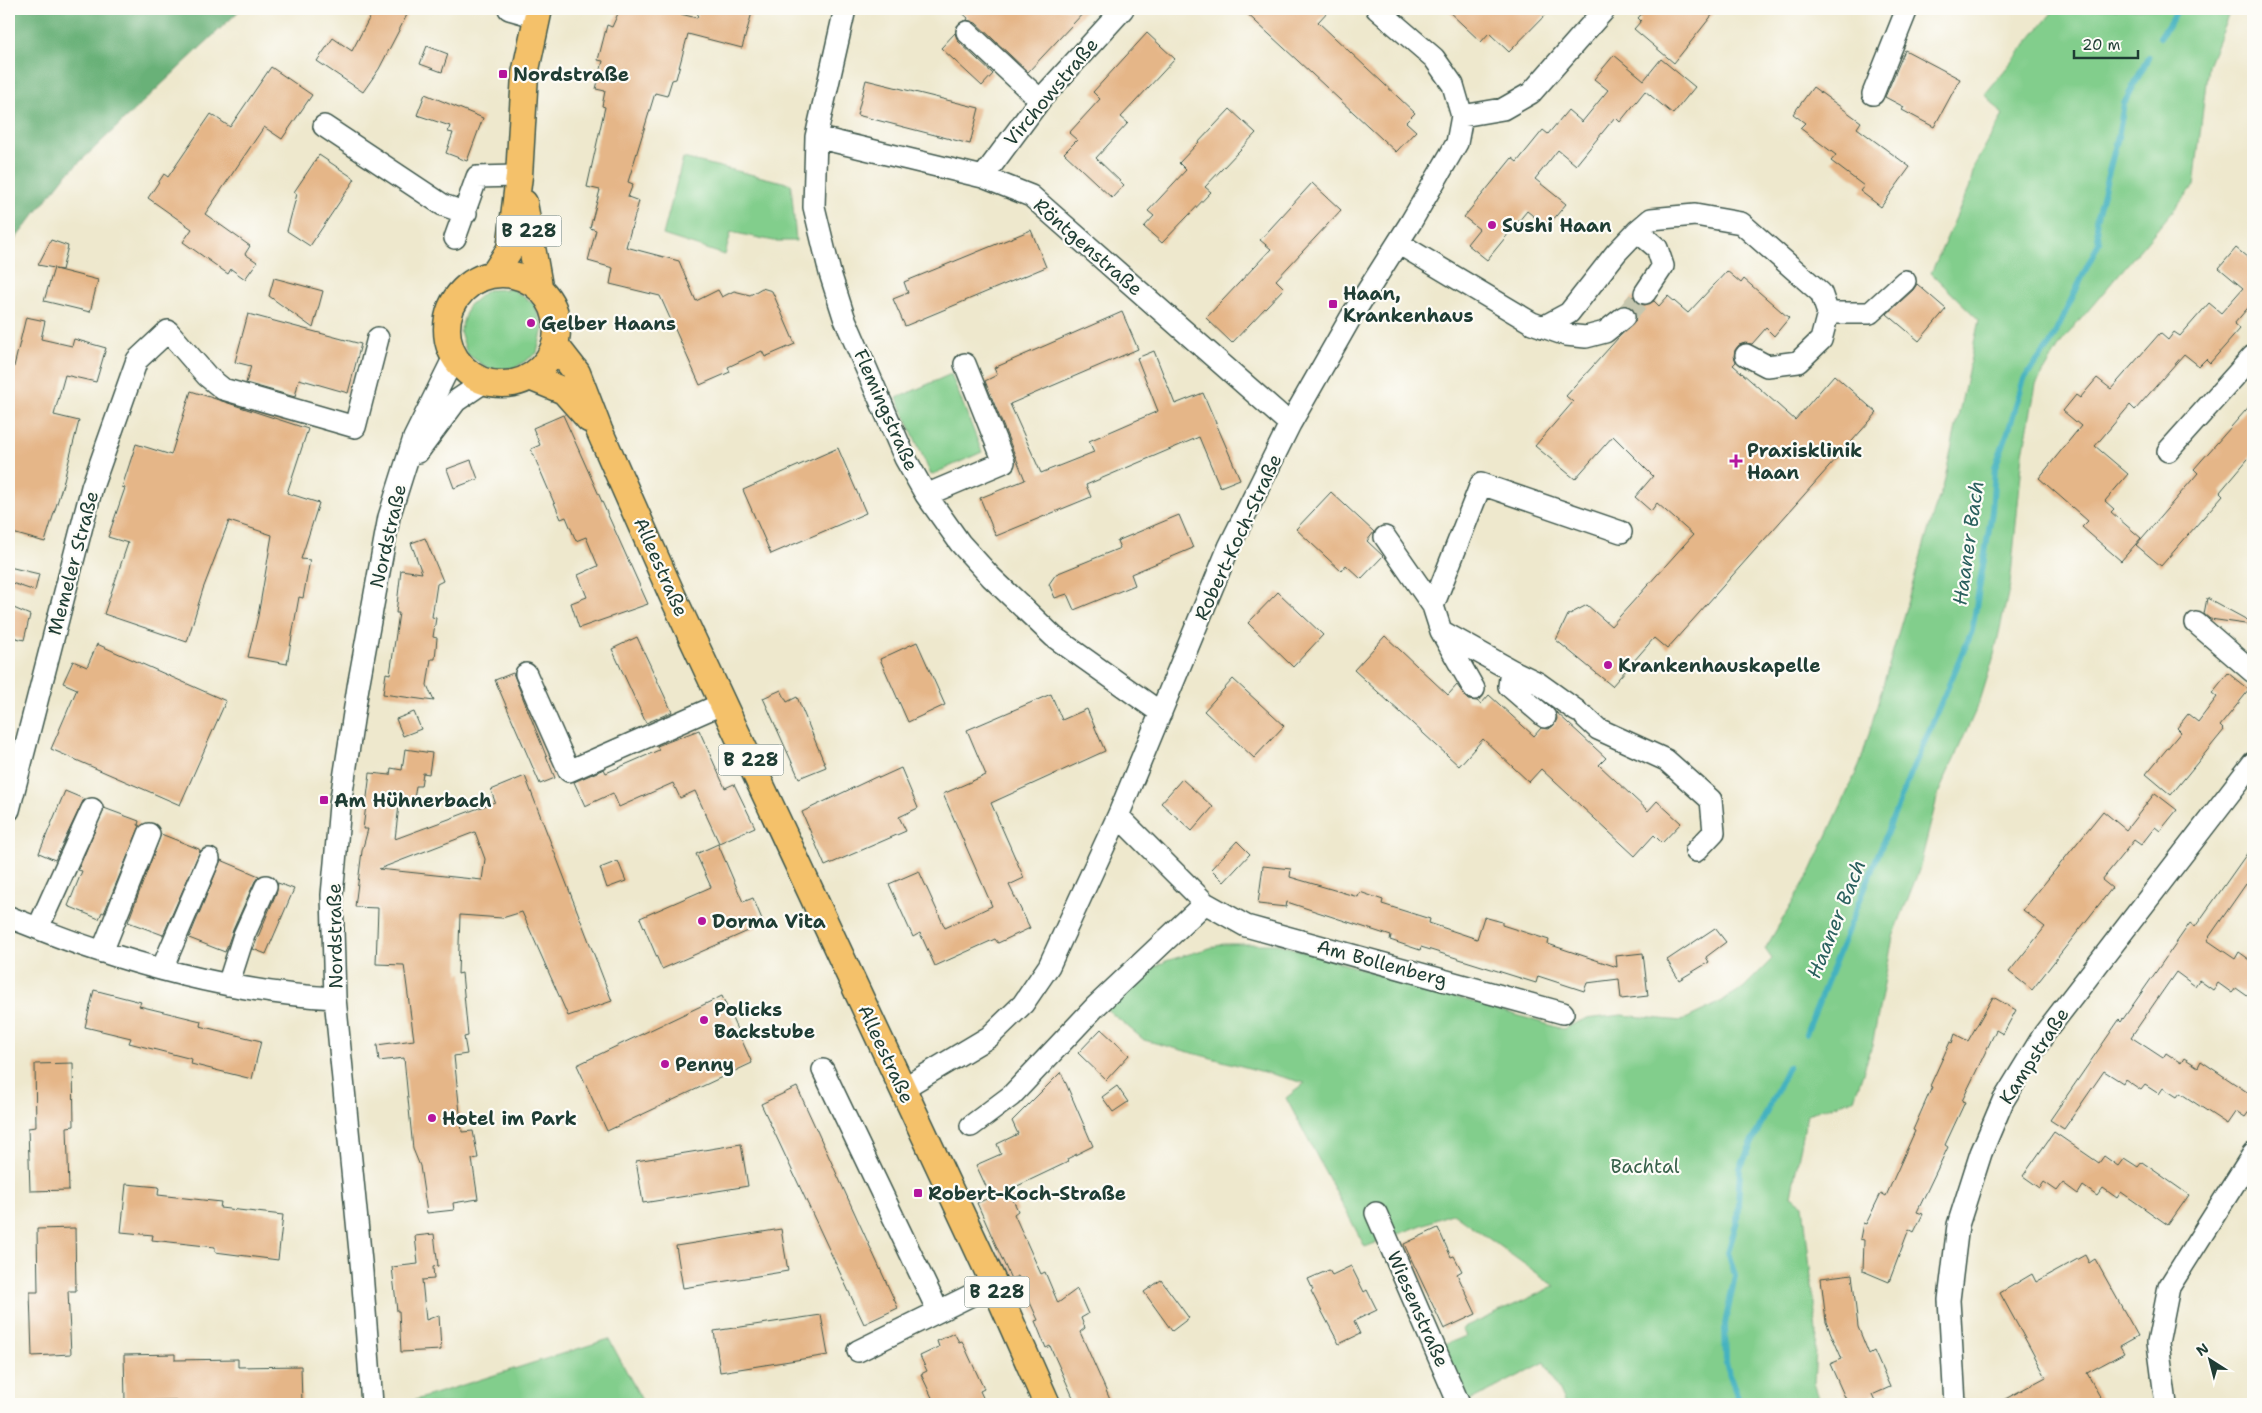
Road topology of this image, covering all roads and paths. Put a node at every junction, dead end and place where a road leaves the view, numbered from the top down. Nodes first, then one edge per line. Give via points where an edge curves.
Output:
1 (509, 9) edge
2 (845, 9) edge
3 (1123, 9) edge
4 (1377, 9) edge
5 (1605, 9) edge
6 (1907, 9) edge
7 (538, 13) edge
8 (967, 32) dead end
9 (1873, 94) dead end
10 (1040, 100) junction
11 (1462, 116) junction
12 (324, 126) dead end
13 (816, 138) junction
14 (519, 176) junction
15 (983, 177) junction
16 (466, 213) junction
17 (1637, 231) junction
18 (455, 238) dead end
19 (1398, 243) junction
20 (494, 274) junction
21 (1905, 281) dead end
22 (539, 286) junction
23 (1645, 294) tunnel mouth
24 (1828, 313) junction
25 (1624, 317) tunnel mouth
26 (1543, 327) junction
27 (378, 338) dead end
28 (556, 346) junction
29 (1746, 355) dead end
30 (2253, 356) edge
31 (453, 359) junction
32 (965, 364) dead end
33 (530, 377) junction
34 (484, 382) junction
35 (1290, 424) junction
36 (599, 430) junction
37 (2168, 451) dead end
38 (403, 473) junction
39 (926, 496) junction
40 (1621, 532) dead end
41 (1386, 537) dead end
42 (1433, 606) junction
43 (2196, 623) dead end
44 (1441, 631) junction
45 (1511, 670) junction
46 (2253, 672) edge
47 (526, 674) dead end
48 (1474, 689) dead end
49 (724, 704) junction
50 (1161, 713) junction
51 (1546, 716) dead end
52 (2253, 763) edge
53 (92, 809) dead end
54 (9, 810) edge
55 (1118, 816) junction
56 (149, 834) dead end
57 (1696, 851) dead end
58 (210, 859) dead end
59 (266, 886) dead end
60 (1205, 903) junction
61 (9, 917) edge
62 (38, 928) junction
63 (102, 952) junction
64 (162, 969) junction
65 (228, 985) junction
66 (335, 998) junction
67 (1563, 1013) dead end
68 (823, 1070) dead end
69 (902, 1089) junction
70 (971, 1126) dead end
71 (2253, 1154) edge
72 (1376, 1213) dead end
73 (994, 1284) junction
74 (938, 1311) junction
75 (858, 1350) dead end
76 (2159, 1401) edge
77 (372, 1404) edge
78 (1047, 1404) edge
79 (1459, 1404) edge
80 (1955, 1404) edge

1 - 7 street
2 - 13 street, Flemingstraße
3 - 10 street, Virchowstraße
4 - 11 street via 1434,58 1453,85
5 - 11 street via 1531,92 1503,109
6 - 9 street
7 - 14 main road, B 228 via 525,74
8 - 10 street
10 - 15 street, Virchowstraße
11 - 19 street, Robert-Koch-Straße via 1457,143
12 - 16 street via 443,205
13 - 15 street, Röntgenstraße
13 - 39 street, Flemingstraße via 814,207 830,273 844,316 905,458
14 - 16 street via 477,177
14 - 20 main road, B 228 via 510,249
14 - 22 main road, B 228
15 - 35 street, Röntgenstraße via 1031,196
16 - 18 street
17 - 23 street via 1657,248 1663,266
17 - 24 street via 1652,219 1695,215 1741,223 1821,293
17 - 26 street via 1569,313
19 - 26 street
19 - 35 street, Robert-Koch-Straße
20 - 22 main road, B 228 via 519,276
20 - 31 main road, B 228 via 469,285 451,306 446,333
21 - 24 street via 1870,313
22 - 28 main road, B 228 via 552,305 558,326
24 - 29 street via 1821,340 1798,362 1767,366
25 - 26 street via 1605,332 1586,337
27 - 54 street, Memeler Straße via 355,427 223,389 207,376 168,331 137,360 92,487
28 - 33 main road
28 - 36 main road, Alleestraße / B 228 via 577,372
30 - 37 street
31 - 34 main road via 467,374
31 - 38 street, Nordstraße via 414,438
32 - 39 street via 1004,462
33 - 34 main road via 506,385
33 - 36 main road, Alleestraße / B 228 via 564,391
34 - 38 street, Nordstraße via 456,401
35 - 50 street, Robert-Koch-Straße via 1229,547
36 - 49 main road, Alleestraße / B 228
38 - 66 street, Nordstraße via 386,536 340,805 332,896
39 - 50 street, Flemingstraße via 960,543 1054,637
40 - 42 street via 1480,484
41 - 42 street
42 - 44 street
43 - 46 street
44 - 45 street
44 - 48 street
45 - 51 street via 1509,686
45 - 57 street via 1538,683 1598,729 1666,760 1711,800 1714,832
47 - 49 street via 569,771
49 - 69 main road, Alleestraße / B 228
50 - 55 street, Robert-Koch-Straße
52 - 80 street, Kampstraße via 2044,1034 2003,1100 1981,1153 1958,1225 1949,1300
53 - 62 street
55 - 60 street, Am Bollenberg
55 - 69 street, Robert-Koch-Straße via 1049,966 1023,1004 989,1037
56 - 63 street
58 - 64 street
59 - 65 street via 244,935
60 - 67 street, Am Bollenberg via 1246,926
60 - 70 street via 1095,1007 1010,1096
61 - 62 street
62 - 63 street
63 - 64 street
64 - 65 street
65 - 66 street
66 - 77 street, Nordstraße
68 - 74 street
69 - 73 main road, Alleestraße / B 228
71 - 76 street via 2169,1286 2158,1343
72 - 79 street, Wiesenstraße
73 - 74 street
73 - 78 main road, Alleestraße / B 228
74 - 75 street

